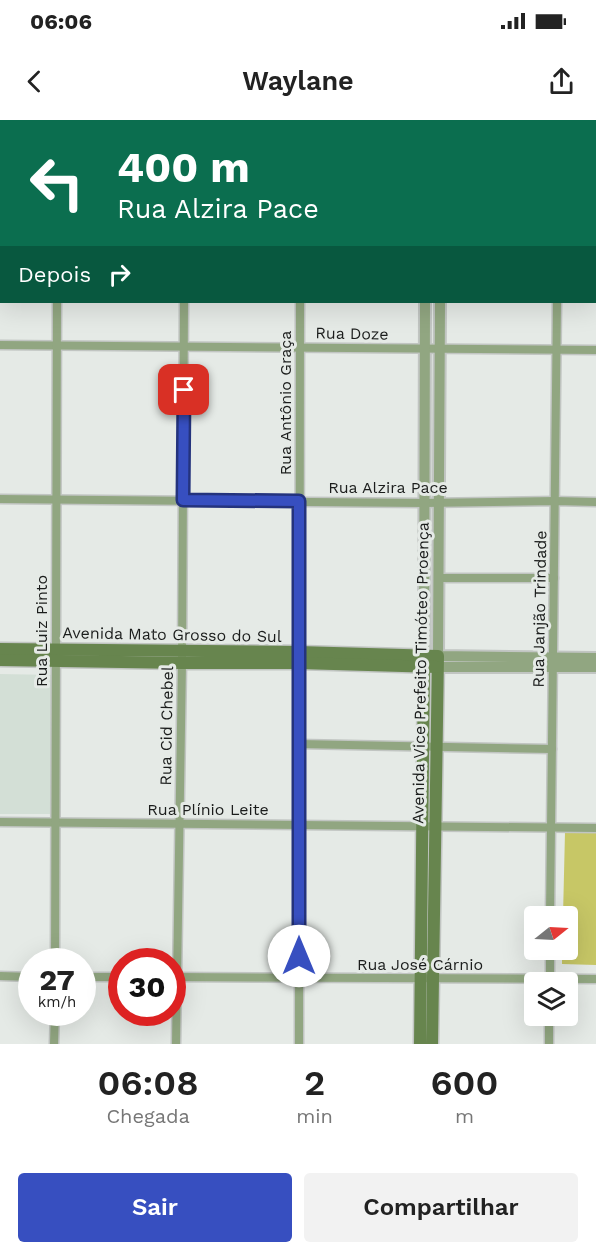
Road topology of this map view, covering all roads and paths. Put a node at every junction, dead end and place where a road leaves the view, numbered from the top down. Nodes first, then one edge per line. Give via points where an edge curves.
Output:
1 (57, 303) edge
2 (184, 303) edge
3 (300, 303) edge
4 (424, 303) edge
5 (440, 303) edge
6 (557, 303) edge
7 (0, 345) edge
8 (57, 345) junction
9 (184, 346) junction
10 (300, 347) junction
11 (424, 349) junction
12 (439, 349) junction
13 (556, 350) junction
14 (596, 350) edge
15 (0, 499) edge
16 (56, 500) junction
17 (183, 500) junction
18 (299, 501) junction
19 (555, 501) junction
20 (596, 502) edge
21 (424, 503) junction
22 (438, 503) junction
23 (438, 578) junction
24 (554, 578) junction
25 (0, 649) edge
26 (183, 650) junction
27 (56, 655) junction
28 (299, 657) junction
29 (596, 658) edge
30 (0, 660) edge
31 (424, 661) junction
32 (437, 661) junction
33 (553, 662) junction
34 (182, 663) junction
35 (596, 667) edge
36 (299, 744) junction
37 (423, 747) junction
38 (436, 747) junction
39 (552, 749) junction
40 (0, 822) edge
41 (55, 823) junction
42 (179, 824) junction
43 (299, 825) junction
44 (422, 826) junction
45 (435, 826) junction
46 (551, 827) junction
47 (596, 828) edge
48 (550, 906) edge
49 (55, 948) edge
50 (175, 948) edge
51 (0, 976) edge
52 (18, 977) edge
53 (186, 977) edge
54 (299, 978) junction
55 (427, 979) junction
56 (596, 979) edge
57 (578, 980) edge
58 (524, 981) edge
59 (55, 1026) edge
60 (175, 1026) edge
61 (549, 1026) edge
62 (54, 1044) edge
63 (176, 1044) edge
64 (299, 1044) edge
65 (420, 1044) edge
66 (432, 1044) edge
67 (549, 1044) edge

1 - 8 street, Rua Luiz Pinto
2 - 9 street, Rua Cid Chebel
3 - 10 street, Rua Antônio Graça
4 - 11 street, Avenida Vice Prefeito Timóteo Proença
5 - 12 street, Avenida Vice Prefeito Timóteo Proença
6 - 13 street, Rua Janjão Trindade
7 - 8 street, Rua Doze
8 - 9 street, Rua Doze
8 - 16 street, Rua Luiz Pinto
9 - 10 street, Rua Doze
9 - 17 street, Rua Cid Chebel
10 - 11 street, Rua Doze
10 - 18 street, Rua Antônio Graça
11 - 12 street, Rua Doze
11 - 21 street, Avenida Vice Prefeito Timóteo Proença
12 - 13 street, Rua Doze
12 - 22 street, Avenida Vice Prefeito Timóteo Proença
13 - 14 street, Rua Doze
13 - 19 street, Rua Janjão Trindade
15 - 16 street, Rua Alzira Pace
16 - 17 street, Rua Alzira Pace
16 - 27 street, Rua Luiz Pinto
17 - 18 street, Rua Alzira Pace
17 - 26 street, Rua Cid Chebel
18 - 21 street, Rua Alzira Pace
18 - 28 street, Rua Antônio Graça
19 - 20 street, Rua Alzira Pace
19 - 22 street, Rua Alzira Pace
19 - 24 street, Rua Janjão Trindade
21 - 22 street, Rua Alzira Pace
21 - 31 street, Avenida Vice Prefeito Timóteo Proença
22 - 23 street, Avenida Vice Prefeito Timóteo Proença
23 - 24 street
23 - 32 street, Avenida Vice Prefeito Timóteo Proença
24 - 33 street, Rua Janjão Trindade
25 - 27 main road, Avenida Mato Grosso do Sul
26 - 27 main road, Avenida Mato Grosso do Sul
26 - 28 main road, Avenida Mato Grosso do Sul
26 - 34 street, Rua Cid Chebel
27 - 30 main road, Avenida Mato Grosso do Sul
27 - 34 main road, Avenida Mato Grosso do Sul
27 - 41 street, Rua Luiz Pinto
28 - 31 main road, Avenida Mato Grosso do Sul
28 - 34 main road, Avenida Mato Grosso do Sul
28 - 36 street, Rua Antônio Graça
29 - 33 street, Avenida Mato Grosso do Sul
31 - 32 main road, Avenida Mato Grosso do Sul
31 - 37 main road, Avenida Vice Prefeito Timóteo Proença
32 - 33 street, Avenida Mato Grosso do Sul
32 - 38 main road, Avenida Vice Prefeito Timóteo Proença
33 - 35 street, Avenida Mato Grosso do Sul
33 - 39 street, Rua Janjão Trindade
34 - 42 street, Rua Cid Chebel
36 - 37 street
36 - 43 street, Rua Antônio Graça
37 - 38 street
37 - 44 main road, Avenida Vice Prefeito Timóteo Proença
38 - 39 street
38 - 45 main road, Avenida Vice Prefeito Timóteo Proença
39 - 46 street, Rua Janjão Trindade
40 - 41 street, Rua Plínio Leite
41 - 42 street, Rua Plínio Leite
41 - 49 street, Rua Luiz Pinto
42 - 43 street, Rua Plínio Leite
42 - 50 street, Rua Cid Chebel
43 - 44 street, Rua Plínio Leite
43 - 54 street, Rua Antônio Graça
44 - 45 street, Rua Plínio Leite
44 - 55 main road, Avenida Vice Prefeito Timóteo Proença
45 - 46 street, Rua Plínio Leite
45 - 55 main road, Avenida Vice Prefeito Timóteo Proença
46 - 47 street, Rua Plínio Leite
46 - 48 street, Rua Janjão Trindade
51 - 52 street
53 - 54 street, Rua José Cárnio
54 - 55 street, Rua José Cárnio
54 - 64 street, Rua Antônio Graça
55 - 58 street, Rua José Cárnio
55 - 65 main road, Avenida Vice Prefeito Timóteo Proença
55 - 66 main road, Avenida Vice Prefeito Timóteo Proença
56 - 57 street, Rua José Cárnio
59 - 62 street
60 - 63 street, Rua Cid Chebel
61 - 67 street

